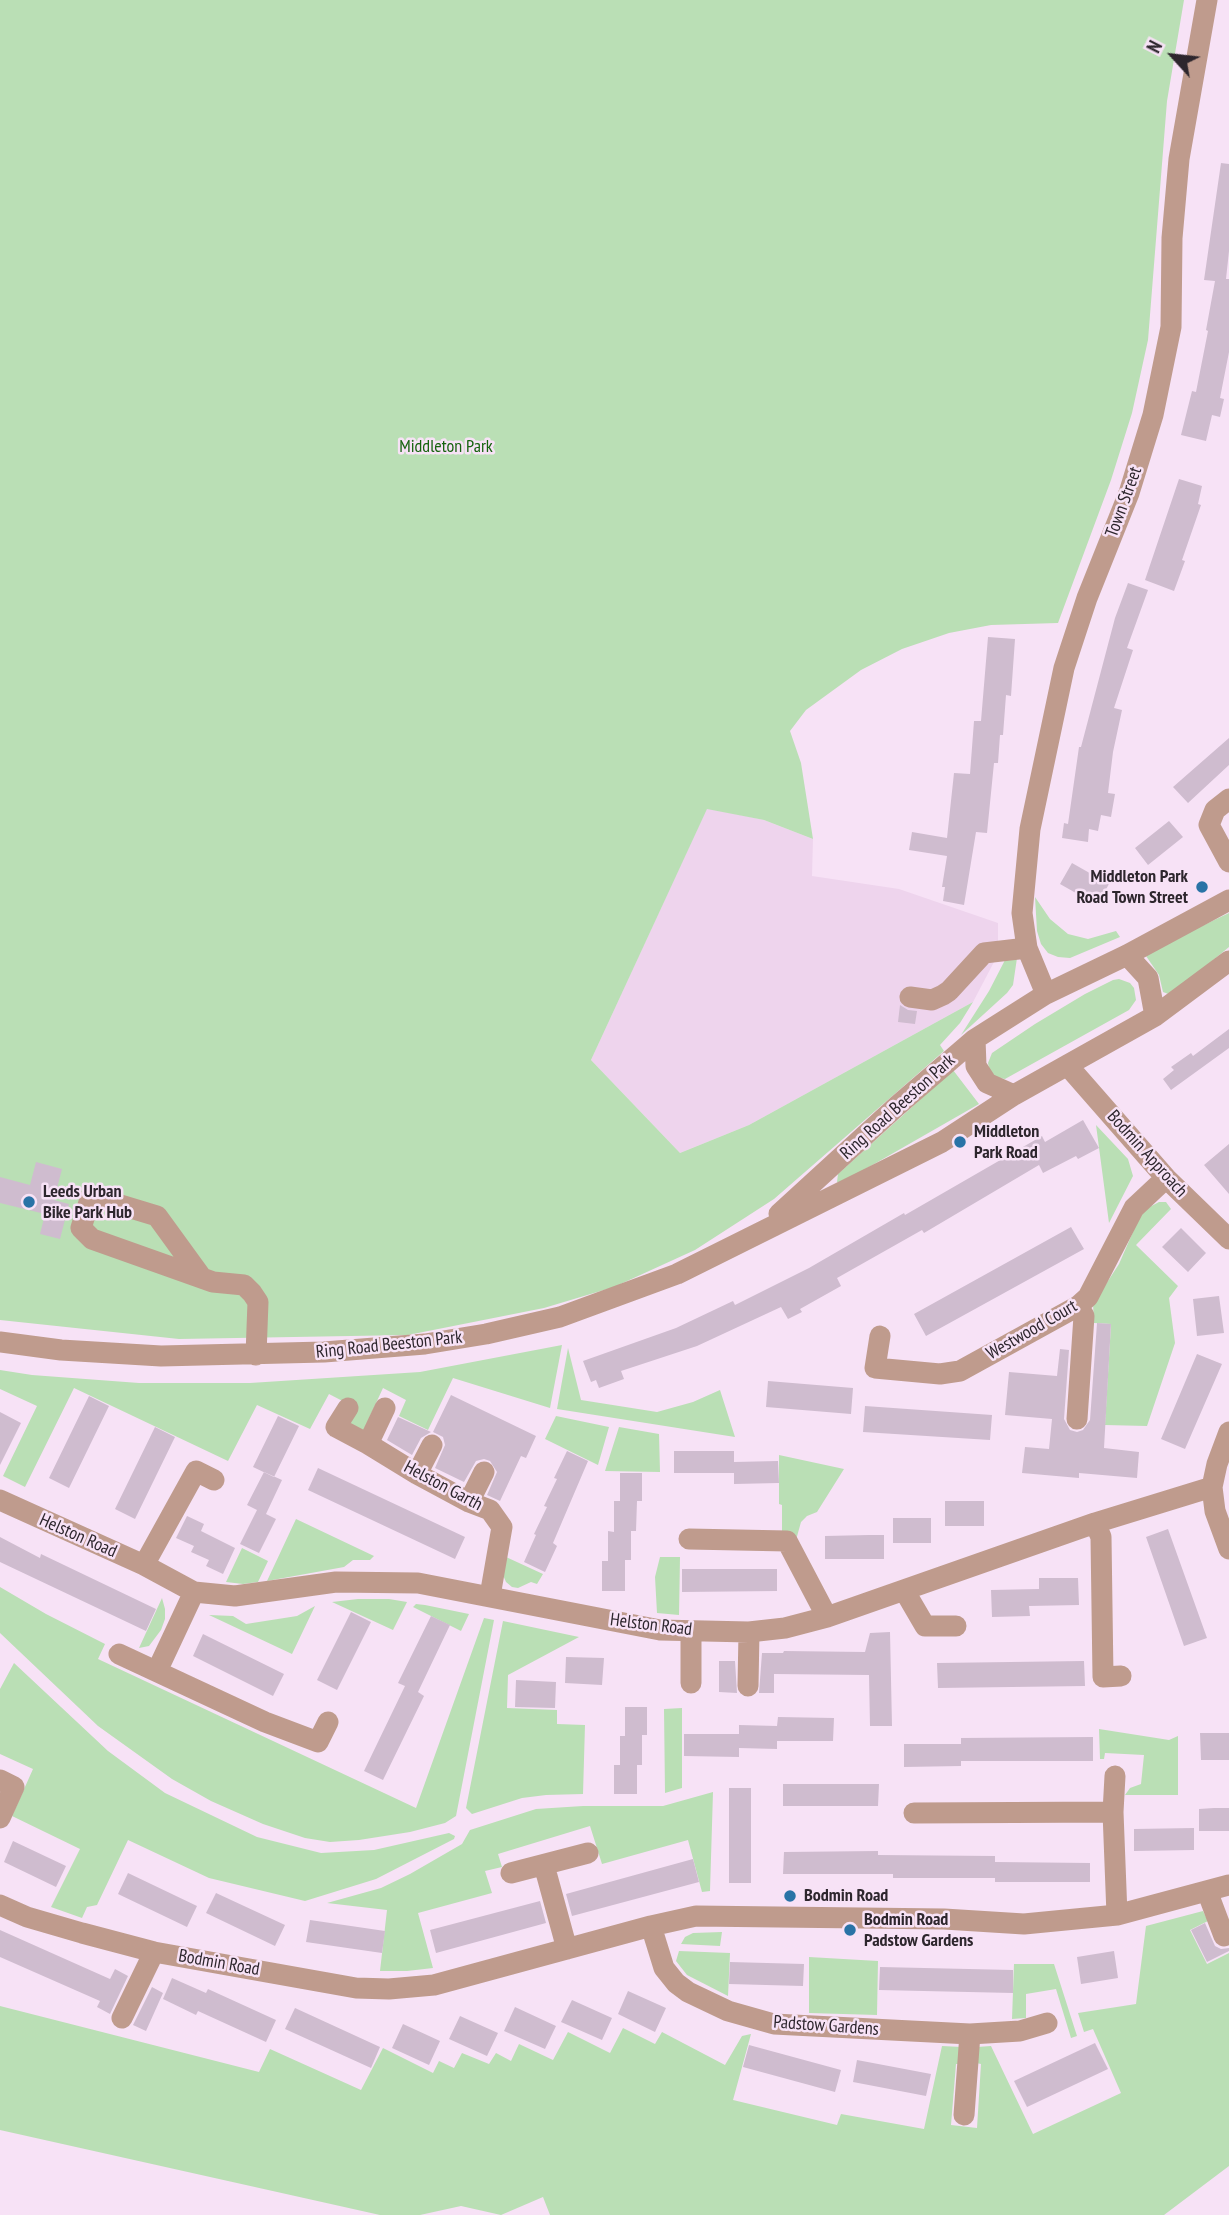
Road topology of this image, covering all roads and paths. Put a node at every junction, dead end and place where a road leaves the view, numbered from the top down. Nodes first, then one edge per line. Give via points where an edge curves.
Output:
1 (1207, 0) edge
2 (1229, 799) edge
3 (1229, 862) edge
4 (1229, 900) edge
5 (1027, 948) junction
6 (1127, 955) junction
7 (1229, 961) edge
8 (1046, 994) junction
9 (919, 1005) dead end
10 (1155, 1016) junction
11 (975, 1039) junction
12 (1068, 1066) junction
13 (1014, 1095) junction
14 (1166, 1178) junction
15 (759, 1232) junction
16 (1229, 1239) edge
17 (202, 1278) junction
18 (1078, 1306) junction
19 (880, 1336) dead end
20 (0, 1342) edge
21 (256, 1355) junction
22 (348, 1408) dead end
23 (385, 1408) dead end
24 (1077, 1419) dead end
25 (1229, 1432) edge
26 (368, 1444) junction
27 (432, 1446) dead end
28 (484, 1472) dead end
29 (417, 1474) junction
30 (214, 1480) dead end
31 (1212, 1487) junction
32 (0, 1500) edge
33 (469, 1502) junction
34 (1095, 1523) junction
35 (689, 1539) dead end
36 (1229, 1549) edge
37 (144, 1565) junction
38 (904, 1590) junction
39 (194, 1592) junction
40 (490, 1596) junction
41 (827, 1617) junction
42 (956, 1626) dead end
43 (691, 1631) junction
44 (749, 1632) junction
45 (119, 1654) dead end
46 (157, 1671) junction
47 (1121, 1676) dead end
48 (691, 1683) dead end
49 (748, 1686) dead end
50 (328, 1721) dead end
51 (1115, 1776) dead end
52 (7, 1783) edge
53 (1113, 1812) junction
54 (915, 1813) dead end
55 (0, 1818) edge
56 (588, 1853) dead end
57 (544, 1865) junction
58 (511, 1873) dead end
59 (1229, 1885) edge
60 (1208, 1891) junction
61 (0, 1905) edge
62 (1117, 1915) junction
63 (651, 1926) junction
64 (1224, 1936) dead end
65 (567, 1949) junction
66 (154, 1952) junction
67 (122, 2018) dead end
68 (1047, 2023) dead end
69 (970, 2034) junction
70 (964, 2115) dead end

1 - 5 street, Town Street via 1171,238 1171,327 1153,415 1129,493 1064,668 1030,829 1022,913
2 - 3 street via 1215,810 1209,825
4 - 6 street
5 - 8 street, Town Street
5 - 9 street via 984,953 949,992
6 - 8 street
6 - 10 street via 1148,978
7 - 10 street
8 - 11 street, Ring Road Beeston Park
10 - 12 street
11 - 13 street, Ring Road Beeston Park via 976,1066 987,1083
11 - 15 street, Ring Road Beeston Park
12 - 13 street, Ring Road Beeston Park
12 - 14 street, Bodmin Approach
13 - 15 street, Ring Road Beeston Park via 942,1142
14 - 16 street, Bodmin Approach
14 - 18 street, Westwood Court via 1134,1208 1088,1297
15 - 21 street, Ring Road Beeston Park via 677,1274 561,1317 425,1344
17 - 17 street via 92,1239 81,1228 92,1196 157,1216
17 - 21 street via 244,1285 252,1293 258,1303
18 - 19 street, Westwood Court via 960,1371 940,1374 876,1368
18 - 24 street via 1084,1317
20 - 21 street, Ring Road Beeston Park via 161,1356
22 - 26 street, Helston Garth via 336,1427
23 - 26 street
25 - 31 street
26 - 29 street, Helston Garth
27 - 29 street
28 - 33 street
29 - 33 street, Helston Garth
30 - 37 street via 196,1471
31 - 34 street, Helston Road
31 - 36 street
32 - 37 street, Helston Road
33 - 40 street, Helston Garth via 490,1510 502,1527
34 - 38 street, Helston Road
34 - 47 street via 1101,1537 1103,1677
35 - 41 street via 787,1541
37 - 39 street, Helston Road
38 - 41 street, Helston Road
38 - 42 street via 925,1626
39 - 40 street, Helston Road via 235,1596 336,1582 418,1584
39 - 46 street
40 - 43 street, Helston Road via 660,1630
41 - 44 street, Helston Road via 785,1629
43 - 44 street, Helston Road
43 - 48 street
44 - 49 street
45 - 46 street
46 - 50 street via 318,1742
51 - 53 street
52 - 55 street
53 - 54 street
53 - 62 street
56 - 57 street
57 - 58 street
57 - 65 street
59 - 60 street, Bodmin Road
60 - 62 street, Bodmin Road
60 - 64 street
61 - 66 street, Bodmin Road via 27,1917
62 - 63 street, Bodmin Road via 1024,1924 696,1916
63 - 65 street, Bodmin Road
63 - 69 street, Padstow Gardens via 664,1968 676,1983 750,2018 774,2024
65 - 66 street, Bodmin Road via 434,1985 389,1989 356,1988
66 - 67 street
68 - 69 street, Padstow Gardens via 1020,2031
69 - 70 street

